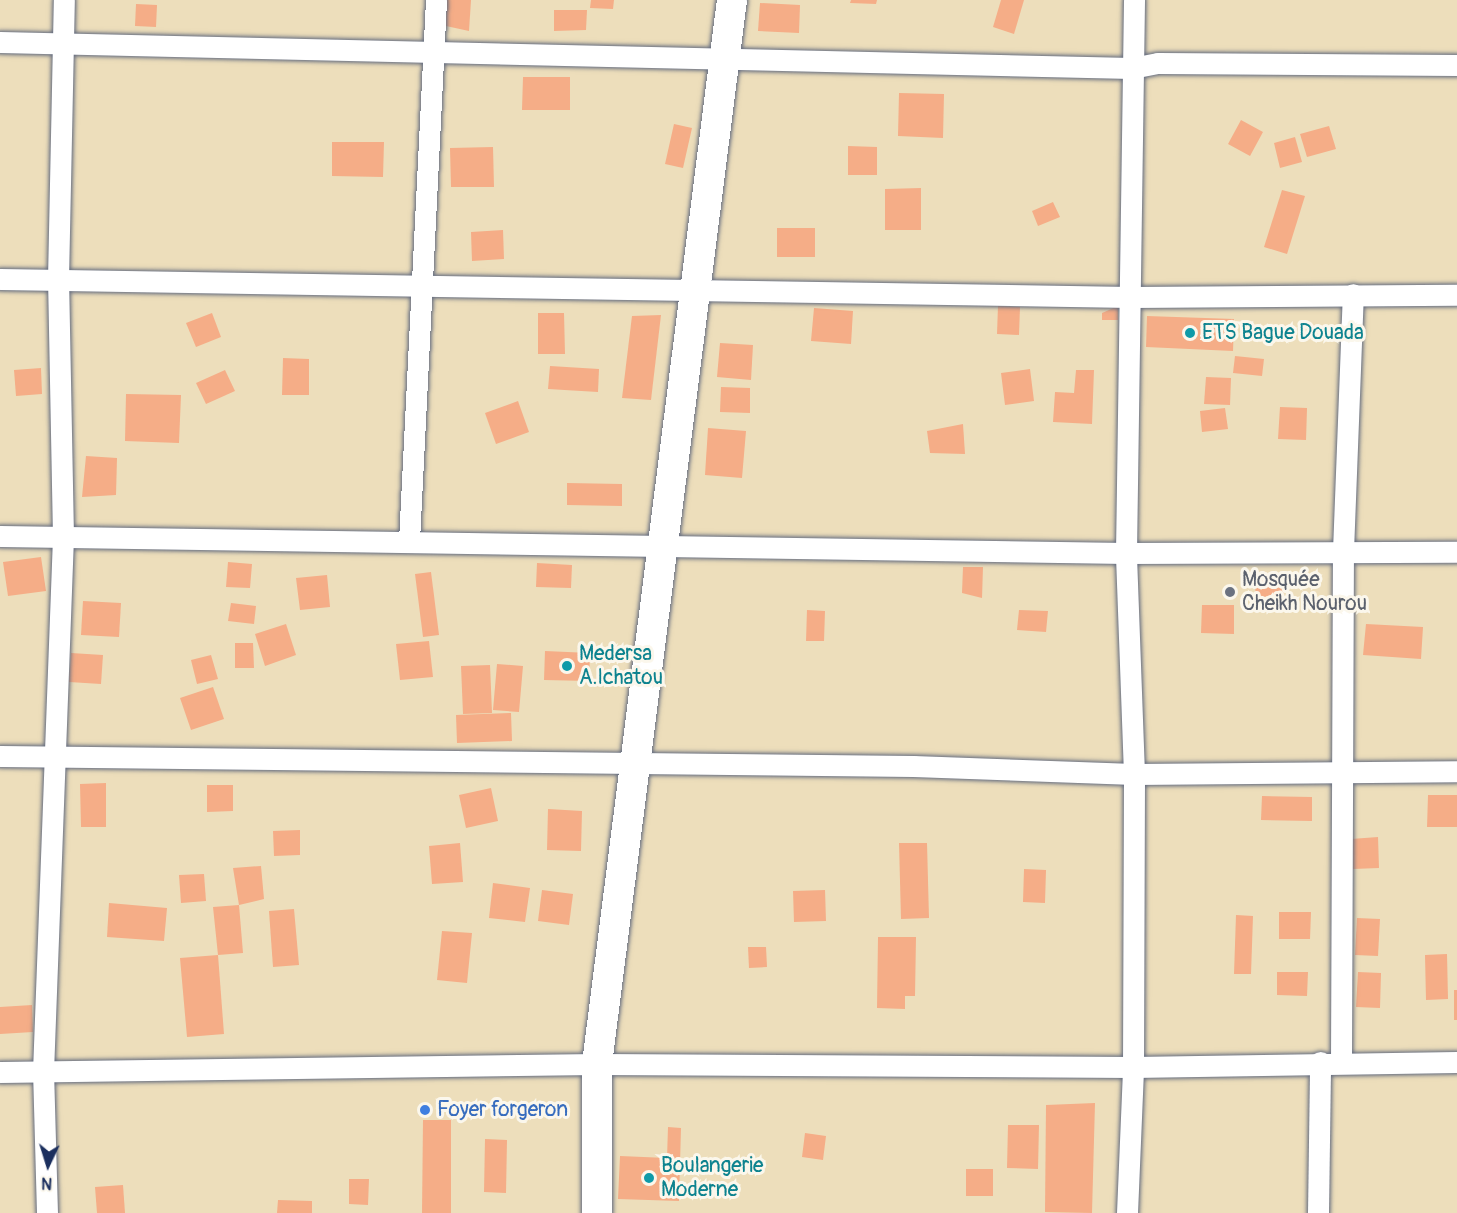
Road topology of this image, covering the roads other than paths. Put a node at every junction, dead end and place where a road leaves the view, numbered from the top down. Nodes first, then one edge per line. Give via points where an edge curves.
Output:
1 (64, 0) edge
2 (436, 0) edge
3 (732, 0) edge
4 (1134, 0) edge
5 (63, 40) junction
6 (0, 42) edge
7 (435, 53) junction
8 (725, 58) junction
9 (1457, 65) edge
10 (1132, 68) junction
11 (0, 279) edge
12 (58, 279) junction
13 (421, 284) junction
14 (695, 287) junction
15 (1353, 294) junction
16 (1457, 295) edge
17 (1131, 297) junction
18 (0, 536) edge
19 (63, 537) junction
20 (409, 541) junction
21 (664, 543) junction
22 (1344, 550) junction
23 (1457, 552) edge
24 (1126, 553) junction
25 (0, 756) edge
26 (52, 757) junction
27 (638, 763) junction
28 (1344, 770) junction
29 (1457, 771) edge
30 (1134, 774) junction
31 (1320, 1062) junction
32 (1341, 1062) junction
33 (1457, 1062) edge
34 (597, 1064) junction
35 (1133, 1067) junction
36 (43, 1071) junction
37 (0, 1072) edge
38 (46, 1213) edge
39 (597, 1213) edge
40 (1127, 1213) edge
41 (1318, 1213) edge

1 - 5 street
2 - 7 street
3 - 8 street
4 - 10 street
5 - 6 street
5 - 7 street
5 - 12 street
7 - 8 street
7 - 13 street
8 - 10 street
8 - 14 street
9 - 10 street via 1158,63
10 - 17 street
11 - 12 street
12 - 13 street
12 - 19 street
13 - 14 street
13 - 20 street
14 - 17 street
14 - 21 street
15 - 16 street
15 - 17 street
15 - 22 street
17 - 24 street
18 - 19 street
19 - 20 street
19 - 26 street
20 - 21 street
21 - 24 street
21 - 27 street
22 - 23 street
22 - 24 street
22 - 28 street
24 - 30 street
25 - 26 street
26 - 27 street
26 - 36 street
27 - 30 street
27 - 34 street
28 - 29 street
28 - 30 street
28 - 32 street
30 - 35 street
31 - 32 street
31 - 35 street
31 - 41 street
32 - 33 street
34 - 35 street
34 - 36 street
34 - 39 street
35 - 40 street
36 - 37 street
36 - 38 street

